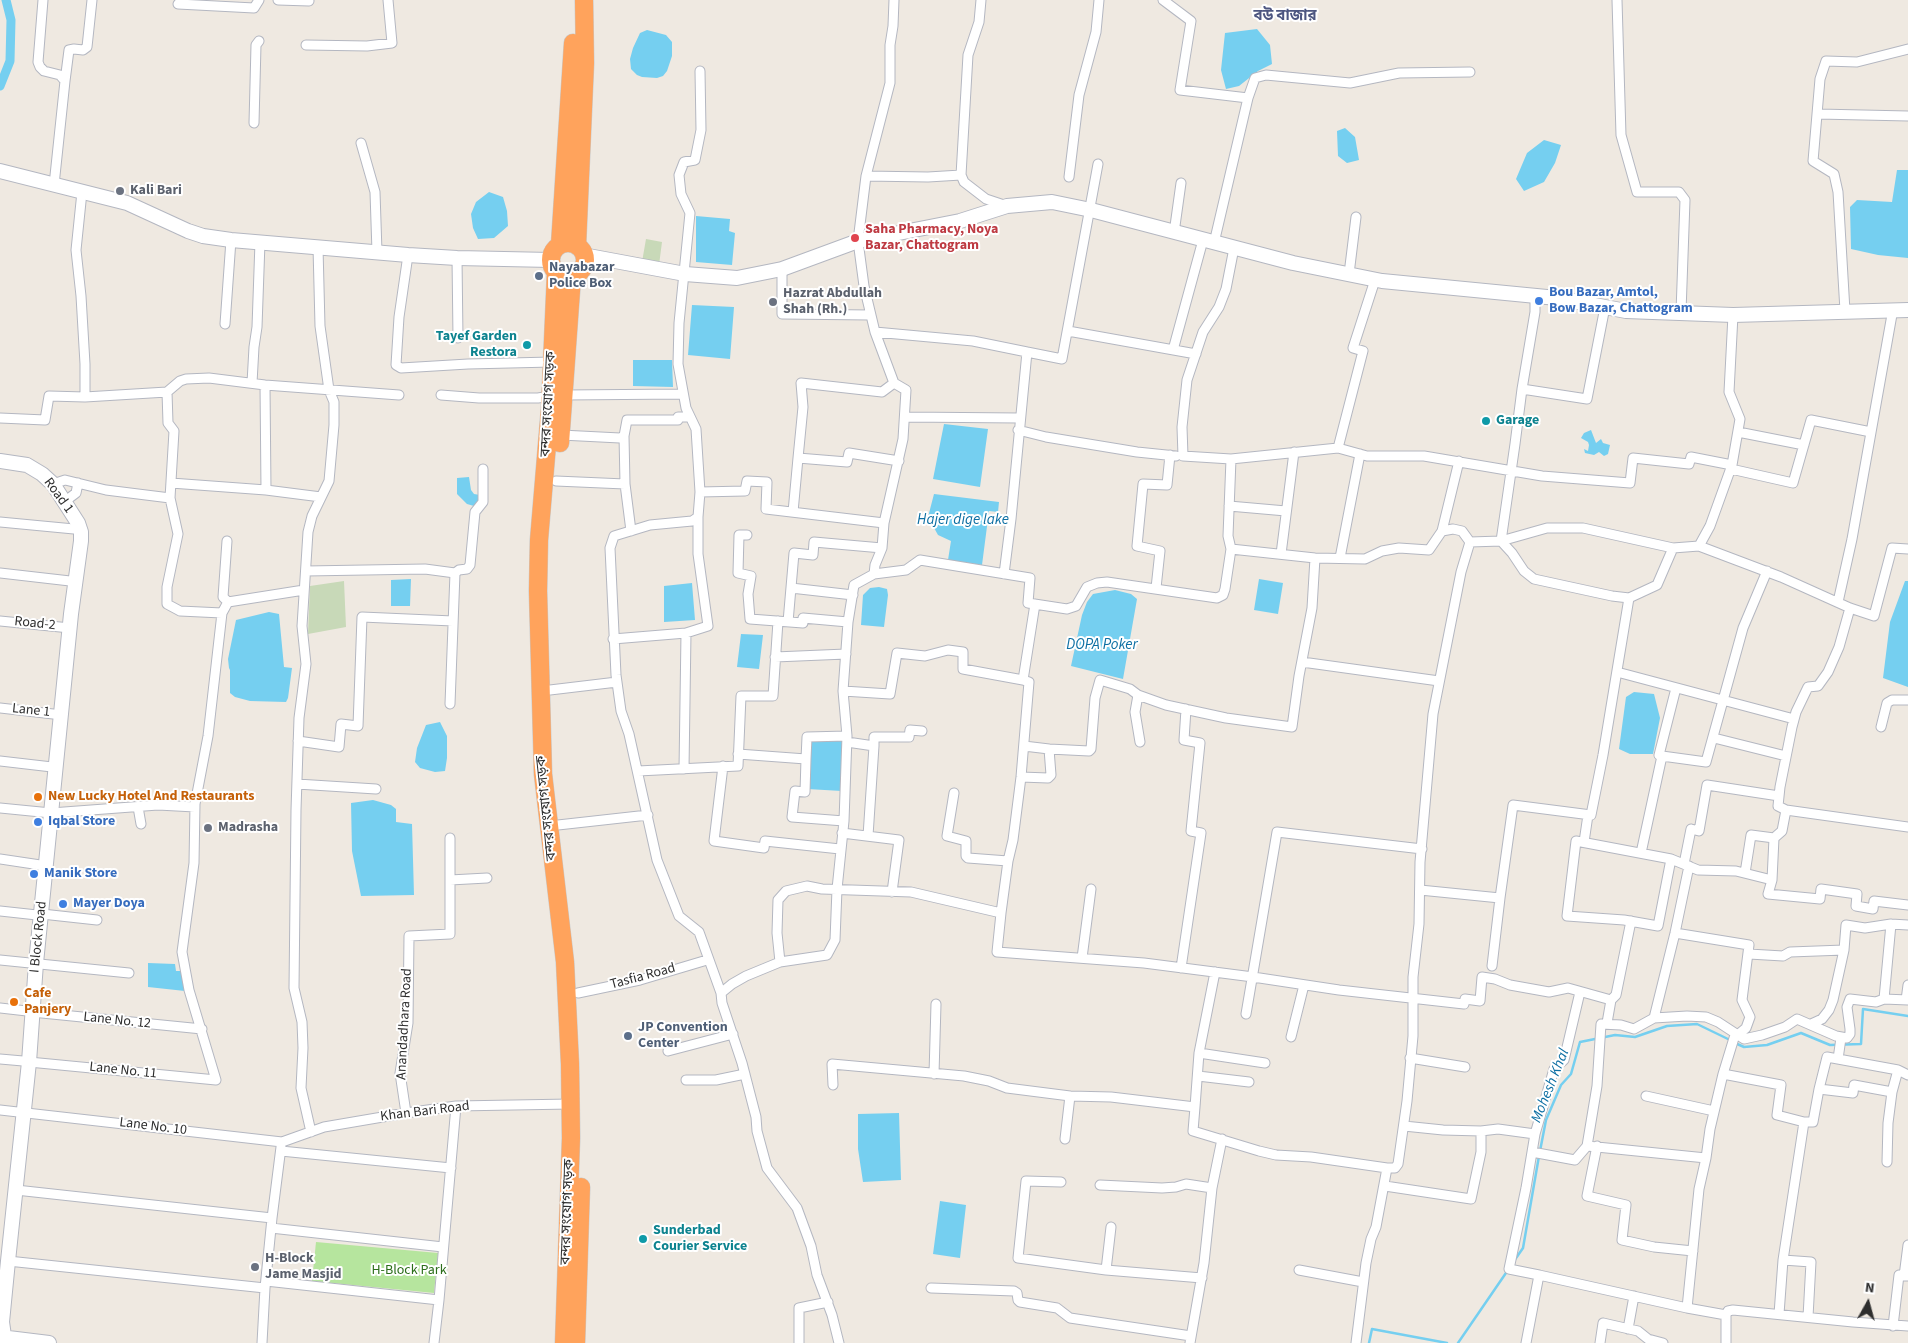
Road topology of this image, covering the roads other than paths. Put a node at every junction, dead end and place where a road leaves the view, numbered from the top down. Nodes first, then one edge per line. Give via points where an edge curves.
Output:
1 (43, 0) edge
2 (92, 0) edge
3 (259, 0) edge
4 (278, 0) edge
5 (388, 0) edge
6 (575, 0) edge
7 (584, 0) edge
8 (894, 0) edge
9 (981, 0) edge
10 (1099, 0) edge
11 (1163, 0) edge
12 (1617, 0) edge
13 (309, 1) edge
14 (178, 4) dead end
15 (259, 42) dead end
16 (306, 45) dead end
17 (1908, 49) edge
18 (700, 71) dead end
19 (1470, 72) dead end
20 (65, 81) junction
21 (1248, 98) junction
22 (1818, 114) junction
23 (1908, 116) edge
24 (254, 123) dead end
25 (361, 143) dead end
26 (1098, 164) dead end
27 (0, 171) edge
28 (961, 175) junction
29 (866, 176) junction
30 (1069, 177) dead end
31 (1181, 183) dead end
32 (54, 184) junction
33 (82, 192) junction
34 (1007, 206) junction
35 (1091, 210) junction
36 (1356, 217) dead end
37 (1174, 233) junction
38 (231, 240) junction
39 (858, 241) junction
40 (260, 242) junction
41 (1209, 242) junction
42 (318, 247) junction
43 (1234, 248) junction
44 (574, 249) junction
45 (377, 252) junction
46 (408, 255) junction
47 (456, 258) junction
48 (782, 269) junction
49 (560, 270) junction
50 (685, 274) junction
51 (1349, 274) junction
52 (1375, 280) junction
53 (1535, 296) junction
54 (1604, 307) junction
55 (1893, 309) junction
56 (1908, 310) edge
57 (1845, 311) junction
58 (1681, 312) junction
59 (870, 314) junction
60 (1733, 315) junction
61 (225, 324) dead end
62 (1068, 331) junction
63 (875, 332) junction
64 (458, 338) dead end
65 (1173, 350) junction
66 (1026, 352) junction
67 (1196, 354) junction
68 (552, 362) junction
69 (252, 383) junction
70 (894, 383) junction
71 (265, 385) junction
72 (1522, 389) junction
73 (329, 390) junction
74 (168, 392) junction
75 (683, 394) junction
76 (399, 395) dead end
77 (441, 395) dead end
78 (557, 395) junction
79 (85, 398) junction
80 (905, 416) junction
81 (690, 417) junction
82 (0, 418) edge
83 (1019, 418) junction
84 (1018, 430) junction
85 (1738, 432) junction
86 (1871, 432) junction
87 (561, 435) junction
88 (624, 436) junction
89 (1804, 445) junction
90 (1338, 448) junction
91 (1294, 452) junction
92 (1360, 454) junction
93 (1170, 455) junction
94 (1184, 456) junction
95 (798, 458) junction
96 (1231, 459) junction
97 (0, 461) edge
98 (899, 461) junction
99 (1459, 461) junction
100 (1731, 467) junction
101 (0, 468) edge
102 (483, 469) dead end
103 (1511, 470) junction
104 (556, 481) junction
105 (78, 483) junction
106 (171, 483) junction
107 (53, 484) junction
108 (625, 484) junction
109 (266, 490) junction
110 (700, 492) junction
111 (321, 497) junction
112 (170, 498) junction
113 (64, 502) junction
114 (1229, 506) junction
115 (1286, 511) junction
116 (793, 512) junction
117 (698, 517) junction
118 (0, 522) edge
119 (884, 523) junction
120 (76, 529) junction
121 (631, 531) junction
122 (1442, 531) junction
123 (747, 535) dead end
124 (227, 541) dead end
125 (1501, 541) junction
126 (1470, 542) junction
127 (1699, 546) junction
128 (882, 548) junction
129 (1673, 548) junction
130 (1231, 549) junction
131 (1908, 549) edge
132 (1280, 554) junction
133 (1315, 558) junction
134 (1340, 558) junction
135 (306, 571) junction
136 (1766, 571) junction
137 (0, 573) edge
138 (455, 573) junction
139 (874, 574) junction
140 (1004, 574) junction
141 (70, 581) junction
142 (791, 588) junction
143 (1156, 588) junction
144 (304, 590) junction
145 (853, 595) junction
146 (1629, 598) junction
147 (228, 602) junction
148 (1838, 602) junction
149 (1035, 604) junction
150 (1850, 608) junction
151 (222, 613) junction
152 (0, 620) edge
153 (778, 621) junction
154 (453, 622) junction
155 (788, 622) junction
156 (848, 622) junction
157 (68, 627) junction
158 (686, 633) junction
159 (613, 639) junction
160 (846, 654) junction
161 (775, 657) junction
162 (1302, 662) junction
163 (1617, 672) junction
164 (1022, 680) junction
165 (1439, 681) junction
166 (617, 682) junction
167 (1676, 688) junction
168 (550, 690) junction
169 (843, 691) junction
170 (1138, 695) junction
171 (1723, 700) junction
172 (1908, 700) edge
173 (450, 704) dead end
174 (0, 708) edge
175 (1186, 710) junction
176 (60, 714) junction
177 (1794, 719) junction
178 (1881, 727) dead end
179 (922, 731) dead end
180 (1714, 738) junction
181 (847, 739) junction
182 (298, 741) junction
183 (1140, 742) dead end
184 (874, 746) junction
185 (1024, 746) junction
186 (1049, 749) junction
187 (738, 754) junction
188 (1662, 756) junction
189 (1786, 756) junction
190 (806, 759) junction
191 (0, 761) edge
192 (722, 766) junction
193 (52, 767) junction
194 (684, 769) junction
195 (638, 771) junction
196 (1021, 777) junction
197 (297, 784) junction
198 (376, 789) dead end
199 (954, 793) dead end
200 (1779, 796) junction
201 (138, 807) junction
202 (0, 808) edge
203 (195, 808) junction
204 (1786, 810) junction
205 (49, 813) junction
206 (1588, 815) junction
207 (648, 816) junction
208 (844, 821) junction
209 (140, 824) dead end
210 (558, 826) junction
211 (1908, 827) edge
212 (842, 834) junction
213 (868, 836) junction
214 (450, 838) dead end
215 (1774, 838) junction
216 (1584, 842) junction
217 (840, 849) junction
218 (1422, 849) junction
219 (1641, 853) junction
220 (0, 859) edge
221 (1671, 859) junction
222 (1008, 861) junction
223 (1686, 865) junction
224 (44, 866) junction
225 (1745, 873) junction
226 (487, 878) dead end
227 (450, 880) junction
228 (1772, 880) junction
229 (836, 889) junction
230 (1091, 889) dead end
231 (1420, 890) junction
232 (892, 892) junction
233 (1500, 898) junction
234 (1908, 905) edge
235 (0, 911) edge
236 (1001, 913) junction
237 (39, 914) junction
238 (97, 920) dead end
239 (1631, 921) junction
240 (1891, 924) junction
241 (1908, 925) edge
242 (1675, 933) junction
243 (1844, 950) junction
244 (1749, 954) junction
245 (1082, 958) junction
246 (0, 960) edge
247 (708, 960) junction
248 (780, 962) junction
249 (34, 963) junction
250 (1492, 966) dead end
251 (1181, 968) junction
252 (1215, 972) junction
253 (129, 973) dead end
254 (1253, 977) junction
255 (1304, 985) junction
256 (1908, 985) edge
257 (1580, 992) junction
258 (578, 993) junction
259 (721, 993) junction
260 (1414, 999) junction
261 (1884, 999) junction
262 (1612, 1000) junction
263 (1907, 1000) edge
264 (936, 1004) dead end
265 (0, 1008) edge
266 (30, 1012) junction
267 (1246, 1014) dead end
268 (1654, 1018) junction
269 (1607, 1023) junction
270 (1811, 1024) junction
271 (202, 1029) junction
272 (733, 1034) junction
273 (1736, 1035) junction
274 (1291, 1037) dead end
275 (1841, 1038) junction
276 (668, 1051) dead end
277 (1199, 1052) junction
278 (1410, 1058) junction
279 (1838, 1058) junction
280 (0, 1059) edge
281 (26, 1062) junction
282 (1265, 1063) dead end
283 (1465, 1067) dead end
284 (1898, 1070) junction
285 (745, 1074) junction
286 (934, 1074) junction
287 (1723, 1074) junction
288 (1908, 1075) edge
289 (1198, 1076) junction
290 (686, 1080) dead end
291 (1249, 1082) dead end
292 (833, 1085) dead end
293 (1819, 1089) junction
294 (1892, 1092) junction
295 (1070, 1096) junction
296 (1646, 1096) dead end
297 (571, 1104) junction
298 (456, 1106) junction
299 (1195, 1107) junction
300 (0, 1110) edge
301 (1714, 1111) junction
302 (21, 1112) junction
303 (406, 1113) junction
304 (1804, 1122) junction
305 (1404, 1126) junction
306 (1481, 1131) junction
307 (311, 1132) junction
308 (1535, 1134) junction
309 (1065, 1139) dead end
310 (1222, 1139) junction
311 (281, 1146) junction
312 (1587, 1146) junction
313 (1597, 1146) junction
314 (1532, 1152) junction
315 (1706, 1158) junction
316 (1887, 1162) dead end
317 (451, 1168) junction
318 (1387, 1168) junction
319 (1061, 1182) dead end
320 (1100, 1185) dead end
321 (1385, 1186) junction
322 (1212, 1188) junction
323 (16, 1190) junction
324 (272, 1218) junction
325 (1111, 1227) dead end
326 (271, 1228) junction
327 (1908, 1245) edge
328 (443, 1247) junction
329 (1694, 1251) junction
330 (1783, 1260) junction
331 (8, 1261) junction
332 (1106, 1270) junction
333 (1299, 1270) dead end
334 (1539, 1275) junction
335 (1906, 1276) edge
336 (1202, 1278) junction
337 (1363, 1282) junction
338 (0, 1283) edge
339 (266, 1284) junction
340 (931, 1288) dead end
341 (1634, 1296) junction
342 (439, 1300) junction
343 (828, 1302) junction
344 (1687, 1308) junction
345 (1779, 1314) junction
346 (1726, 1315) junction
347 (1808, 1317) junction
348 (1894, 1326) junction
349 (1908, 1326) edge
350 (1628, 1329) junction
351 (1190, 1339) edge
352 (3, 1340) edge
353 (49, 1343) edge
354 (262, 1343) edge
355 (434, 1343) edge
356 (564, 1343) edge
357 (576, 1343) edge
358 (799, 1343) edge
359 (839, 1343) edge
360 (1356, 1343) edge
361 (1526, 1343) edge
362 (1600, 1343) edge
363 (1662, 1343) edge
364 (1726, 1343) edge

1 - 20 street via 38,62 44,71 60,75
2 - 20 street via 87,47 69,50
3 - 14 street via 254,8
4 - 13 street
5 - 16 street via 392,43
6 - 44 highway
7 - 44 highway via 585,63
8 - 29 street via 890,83
9 - 28 street via 979,22 968,55
10 - 30 street via 1096,32 1079,95
11 - 21 street via 1191,21 1180,90
12 - 58 street via 1621,135 1637,192 1679,192 1685,200
15 - 24 street via 256,45
17 - 22 street via 1857,62 1826,61 1820,79
18 - 50 street via 701,130 695,160 684,162 679,175 681,194 690,213
19 - 21 street via 1399,73 1350,83 1266,75 1254,78
20 - 32 street
21 - 41 street
22 - 23 street
22 - 57 street via 1813,161 1834,174 1838,192
25 - 45 street via 375,192
26 - 35 street
27 - 32 street
28 - 29 street
28 - 34 street via 964,182 986,199
29 - 39 street
31 - 37 street
32 - 33 street
33 - 38 street via 132,205 203,236
33 - 79 street via 76,250
34 - 35 street via 1052,202
34 - 39 street via 960,221
35 - 37 street
35 - 62 street
36 - 51 street
37 - 41 street
38 - 40 street
38 - 61 street
39 - 48 street
39 - 59 street
40 - 42 street
40 - 69 street
41 - 43 street
41 - 65 street
42 - 45 street
42 - 73 street via 320,326
43 - 51 street
43 - 67 street via 1226,289
44 - 49 highway via 553,252
44 - 49 highway via 583,266 577,274
44 - 50 street
45 - 46 street
46 - 47 street
46 - 68 street via 398,317 396,365 401,368
47 - 49 street
47 - 64 street
48 - 50 street via 737,278
48 - 59 street via 782,314
49 - 68 highway, বন্দর সংযোগ সড়ক
49 - 78 highway, বন্দর সংযোগ সড়ক
50 - 75 street via 678,364
51 - 52 street
52 - 53 street
52 - 90 street via 1353,348 1362,351
53 - 54 street
53 - 72 street
54 - 58 street via 1626,311
54 - 72 street via 1587,399
55 - 56 street
55 - 57 street
55 - 86 street
57 - 60 street
58 - 60 street
59 - 63 street
60 - 85 street via 1730,392 1740,419
62 - 65 street
62 - 66 street via 1062,359
63 - 66 street via 973,341
63 - 70 street
65 - 67 street
66 - 83 street
67 - 94 street via 1187,380 1182,427
68 - 78 highway, বন্দর সংযোগ সড়ক
69 - 71 street
69 - 74 street via 186,379
70 - 80 street via 906,390
70 - 95 street via 882,392 801,383 803,407
71 - 73 street
71 - 109 street
72 - 103 street
73 - 76 street
73 - 111 street via 334,402 334,425 329,481
74 - 79 street
74 - 106 street via 168,423 174,431
75 - 78 street
75 - 81 street
77 - 78 street via 479,398
78 - 87 highway, বন্দর সংযোগ সড়ক
78 - 297 highway, বন্দর সংযোগ সড়ক via 548,448 538,568 541,743 565,962
79 - 82 street via 48,396 45,420
80 - 83 street
80 - 98 street
81 - 88 street via 627,420
81 - 110 street via 696,429
83 - 84 street
84 - 93 street
84 - 140 street
85 - 89 street
85 - 100 street
86 - 89 street via 1811,420
86 - 148 street
87 - 88 street
87 - 104 highway, বন্দর সংযোগ সড়ক
88 - 108 street
89 - 100 street via 1793,483
90 - 91 street
90 - 92 street
91 - 96 street
91 - 115 street
92 - 99 street via 1424,456
92 - 134 street
93 - 94 street
93 - 143 street via 1167,485 1143,484 1137,546 1160,551
94 - 96 street
95 - 98 street via 847,462 849,453
95 - 116 street
96 - 114 street
97 - 107 street, Road 1 via 27,465
98 - 119 street
99 - 103 street
99 - 122 street
100 - 103 street via 1691,457 1689,464 1633,458 1630,483 1542,476
100 - 127 street via 1710,526
101 - 120 street via 27,471 36,478 50,491
102 - 138 street via 483,502 475,512 470,565
103 - 125 street
104 - 108 street
104 - 168 highway, বন্দর সংযোগ সড়ক via 546,568
105 - 107 street via 65,480
105 - 112 street
105 - 113 street via 76,493
106 - 109 street
106 - 112 street
107 - 113 street, Road 1
108 - 121 street
109 - 111 street
110 - 116 street via 745,491 746,481 767,482 766,509
110 - 117 street
111 - 135 street via 308,532
112 - 151 street via 178,534 167,587 167,604 180,611
113 - 120 street, Road 1
114 - 115 street
114 - 130 street
115 - 132 street
116 - 119 street
117 - 121 street via 692,521 650,525
117 - 158 street via 698,554 708,626
118 - 120 street
119 - 128 street
120 - 141 street, I Block Road
120 - 157 street, I Block Road
121 - 159 street via 614,536 610,548
122 - 126 street via 1462,531
122 - 134 street via 1429,550 1399,548 1365,559
123 - 153 street via 739,535 738,574 751,576 748,594 750,619
124 - 147 street via 224,597
125 - 126 street
125 - 129 street via 1547,528 1583,528
125 - 146 street via 1534,579
126 - 165 street
127 - 129 street
127 - 136 street
128 - 139 street
128 - 142 street via 814,542 813,555 794,553
129 - 146 street via 1657,585
130 - 132 street
130 - 143 street via 1225,589 1217,598
131 - 150 street via 1892,548 1874,616
132 - 133 street
133 - 134 street
133 - 162 street via 1312,608
135 - 138 street via 425,569
135 - 144 street
136 - 148 street
136 - 171 street via 1743,628
137 - 141 street
138 - 154 street
139 - 140 street via 906,570 920,560
139 - 145 street via 854,585
140 - 149 street via 1030,578 1028,603
141 - 157 street, I Block Road
142 - 145 street
142 - 155 street
143 - 149 street via 1096,583 1087,587 1076,606 1067,609
144 - 147 street
144 - 182 street via 302,626 306,664
145 - 156 street
146 - 163 street
147 - 151 street
148 - 150 street
149 - 164 street
150 - 177 street via 1828,672 1818,686 1808,687
151 - 203 street via 208,736
152 - 157 street, Road-2
153 - 155 street
153 - 161 street
154 - 173 street
154 - 182 street via 362,617 358,726 341,724 339,747
155 - 156 street via 802,623 803,618
156 - 160 street
157 - 176 street, I Block Road
158 - 159 street
158 - 194 street
159 - 166 street
160 - 161 street
160 - 169 street
161 - 187 street via 773,696 741,696
162 - 165 street
162 - 175 street via 1292,727
163 - 167 street
163 - 206 street via 1591,815
164 - 169 street via 963,669 962,652 948,650 925,656 897,653 890,694
164 - 185 street via 1028,682
165 - 218 street via 1430,738
166 - 168 street
166 - 195 street via 621,711
167 - 171 street
167 - 188 street
168 - 210 highway, বন্দর সংযোগ সড়ক via 551,754
169 - 181 street
170 - 175 street
170 - 183 street via 1135,712
170 - 186 street via 1130,689 1100,680 1095,698 1091,749
171 - 177 street
171 - 180 street
172 - 178 street via 1892,700 1887,704
174 - 176 street, Lane 1
175 - 251 street via 1184,740 1200,743 1191,831 1200,833
176 - 193 street, I Block Road
176 - 205 street, I Block Road
177 - 189 street
179 - 184 street via 910,730 909,737 874,736
180 - 188 street via 1706,762
180 - 189 street
181 - 184 street
181 - 190 street via 807,737
181 - 208 street
182 - 197 street
184 - 213 street
185 - 186 street
185 - 196 street
186 - 196 street via 1048,778
187 - 190 street
187 - 192 street via 738,766
188 - 219 street
189 - 200 street
190 - 208 street via 805,792 795,791 792,817
191 - 193 street
192 - 194 street
192 - 217 street via 714,841 764,848 765,841
193 - 205 street, I Block Road
194 - 195 street
195 - 207 street
196 - 222 street
197 - 198 street
197 - 307 street via 294,988 302,1022 301,1088
199 - 222 street via 947,836 966,841 968,858
200 - 204 street via 1778,806
200 - 223 street via 1707,785 1699,831 1691,829
201 - 203 street
201 - 205 street
201 - 209 street
202 - 205 street
203 - 271 street via 194,862 182,952 189,990
204 - 211 street
204 - 215 street via 1782,831
205 - 224 street, I Block Road
206 - 216 street
206 - 233 street via 1513,805
207 - 210 street
207 - 247 street via 657,860 679,916 699,932
208 - 212 street
210 - 258 highway, বন্দর সংযোগ সড়ক
212 - 213 street
212 - 217 street
213 - 232 street via 899,840
214 - 227 street
215 - 225 street via 1752,835
215 - 228 street
216 - 219 street
216 - 239 street via 1576,841 1567,916
217 - 229 street
218 - 231 street
218 - 254 street via 1277,832
219 - 221 street
220 - 224 street
221 - 223 street
221 - 239 street via 1658,926
222 - 236 street
223 - 225 street via 1698,870
223 - 242 street
224 - 237 street, I Block Road
225 - 228 street
226 - 227 street
227 - 303 street, Anandadhara Road via 450,934 409,936 408,1024 400,1073
228 - 234 street via 1768,894 1820,899 1821,889 1857,894 1856,906 1872,909 1874,901
229 - 232 street
229 - 248 street via 835,940 827,955
229 - 248 street via 791,888 778,900
230 - 245 street
231 - 233 street
231 - 260 street
232 - 236 street via 911,892
233 - 250 street
235 - 237 street
236 - 245 street via 997,952
237 - 238 street
237 - 249 street, I Block Road
239 - 262 street via 1616,995
240 - 241 street
240 - 243 street via 1866,928 1846,925
240 - 261 street
242 - 244 street via 1749,945
242 - 268 street
243 - 244 street via 1790,952 1783,956
243 - 270 street via 1834,1000 1822,1019
244 - 273 street via 1742,1000 1750,1016 1746,1028
245 - 251 street
246 - 249 street
247 - 258 street, Tasfia Road via 640,980
247 - 259 street
248 - 259 street via 746,976
249 - 253 street
249 - 266 street, I Block Road
251 - 252 street
252 - 254 street
252 - 277 street
254 - 255 street
254 - 267 street
255 - 260 street
255 - 274 street
256 - 263 street
257 - 260 street via 1568,988 1549,992 1482,977 1480,1001 1465,999 1464,1004
257 - 262 street
257 - 308 street via 1564,1060 1554,1069
258 - 357 highway, বন্দর সংযোগ সড়ক via 581,1180
259 - 272 street
260 - 278 street
261 - 263 street
261 - 275 street via 1876,1002 1850,999 1847,1007 1850,1034
262 - 269 street
264 - 286 street
265 - 266 street, Lane No. 12
266 - 271 street, Lane No. 12
266 - 281 street, I Block Road
268 - 269 street via 1634,1029
268 - 273 street via 1706,1017
269 - 312 street via 1602,1024 1597,1086
270 - 273 street via 1797,1019 1762,1035 1744,1039
270 - 275 street
271 - 281 street, Lane No. 11 via 216,1080
272 - 276 street
272 - 285 street
273 - 287 street
275 - 279 street
277 - 282 street
277 - 289 street
278 - 283 street
278 - 305 street
279 - 284 street
279 - 293 street via 1827,1057
280 - 281 street, Lane No. 11
281 - 302 street, I Block Road
284 - 288 street
284 - 294 street
285 - 290 street via 716,1080
285 - 343 street via 767,1168 797,1208
286 - 292 street via 832,1064
286 - 295 street via 964,1076 1007,1088
287 - 301 street
287 - 304 street via 1780,1085 1778,1116
289 - 291 street
289 - 299 street
293 - 294 street via 1853,1093 1854,1086
293 - 304 street via 1813,1122
294 - 316 street
295 - 299 street via 1111,1097
295 - 309 street
296 - 301 street
297 - 298 street, Khan Bari Road
297 - 356 highway, বন্দর সংযোগ সড়ক
298 - 303 street, Khan Bari Road
298 - 317 street
299 - 310 street via 1193,1131
300 - 302 street, Lane No. 10
301 - 315 street
302 - 311 street, Lane No. 10
302 - 323 street, I Block Road
302 - 338 street, I Block Road
303 - 307 street, Khan Bari Road
304 - 330 street
305 - 306 street
305 - 318 street via 1398,1164 1395,1168
306 - 308 street via 1498,1129
306 - 321 street via 1481,1152 1471,1199
307 - 311 street, Khan Bari Road
308 - 314 street
310 - 318 street via 1276,1155
310 - 322 street
311 - 317 street, Lane No. 10
311 - 324 street
312 - 313 street
312 - 314 street via 1575,1160
313 - 315 street
313 - 329 street via 1587,1196 1626,1205 1622,1240
314 - 334 street via 1509,1269
315 - 329 street via 1699,1190
317 - 328 street
318 - 321 street
319 - 332 street via 1026,1181 1018,1258
320 - 322 street via 1162,1188 1186,1184
321 - 337 street
322 - 336 street
323 - 324 street
323 - 331 street, I Block Road
324 - 326 street
325 - 332 street
326 - 328 street
326 - 339 street
327 - 335 street
328 - 342 street
329 - 344 street
330 - 345 street
330 - 347 street via 1811,1262
331 - 339 street
331 - 352 street, I Block Road
332 - 336 street
333 - 337 street
334 - 341 street
334 - 361 street
335 - 348 street via 1899,1275
336 - 351 street
337 - 360 street
339 - 342 street
339 - 354 street
340 - 351 street via 1014,1291 1020,1302 1057,1308 1070,1318
341 - 344 street
341 - 350 street
342 - 355 street
343 - 358 street via 800,1308
343 - 359 street
344 - 346 street
345 - 346 street via 1733,1310
345 - 347 street
346 - 364 street
347 - 348 street
348 - 349 street
350 - 362 street via 1602,1323
350 - 363 street
352 - 353 street

